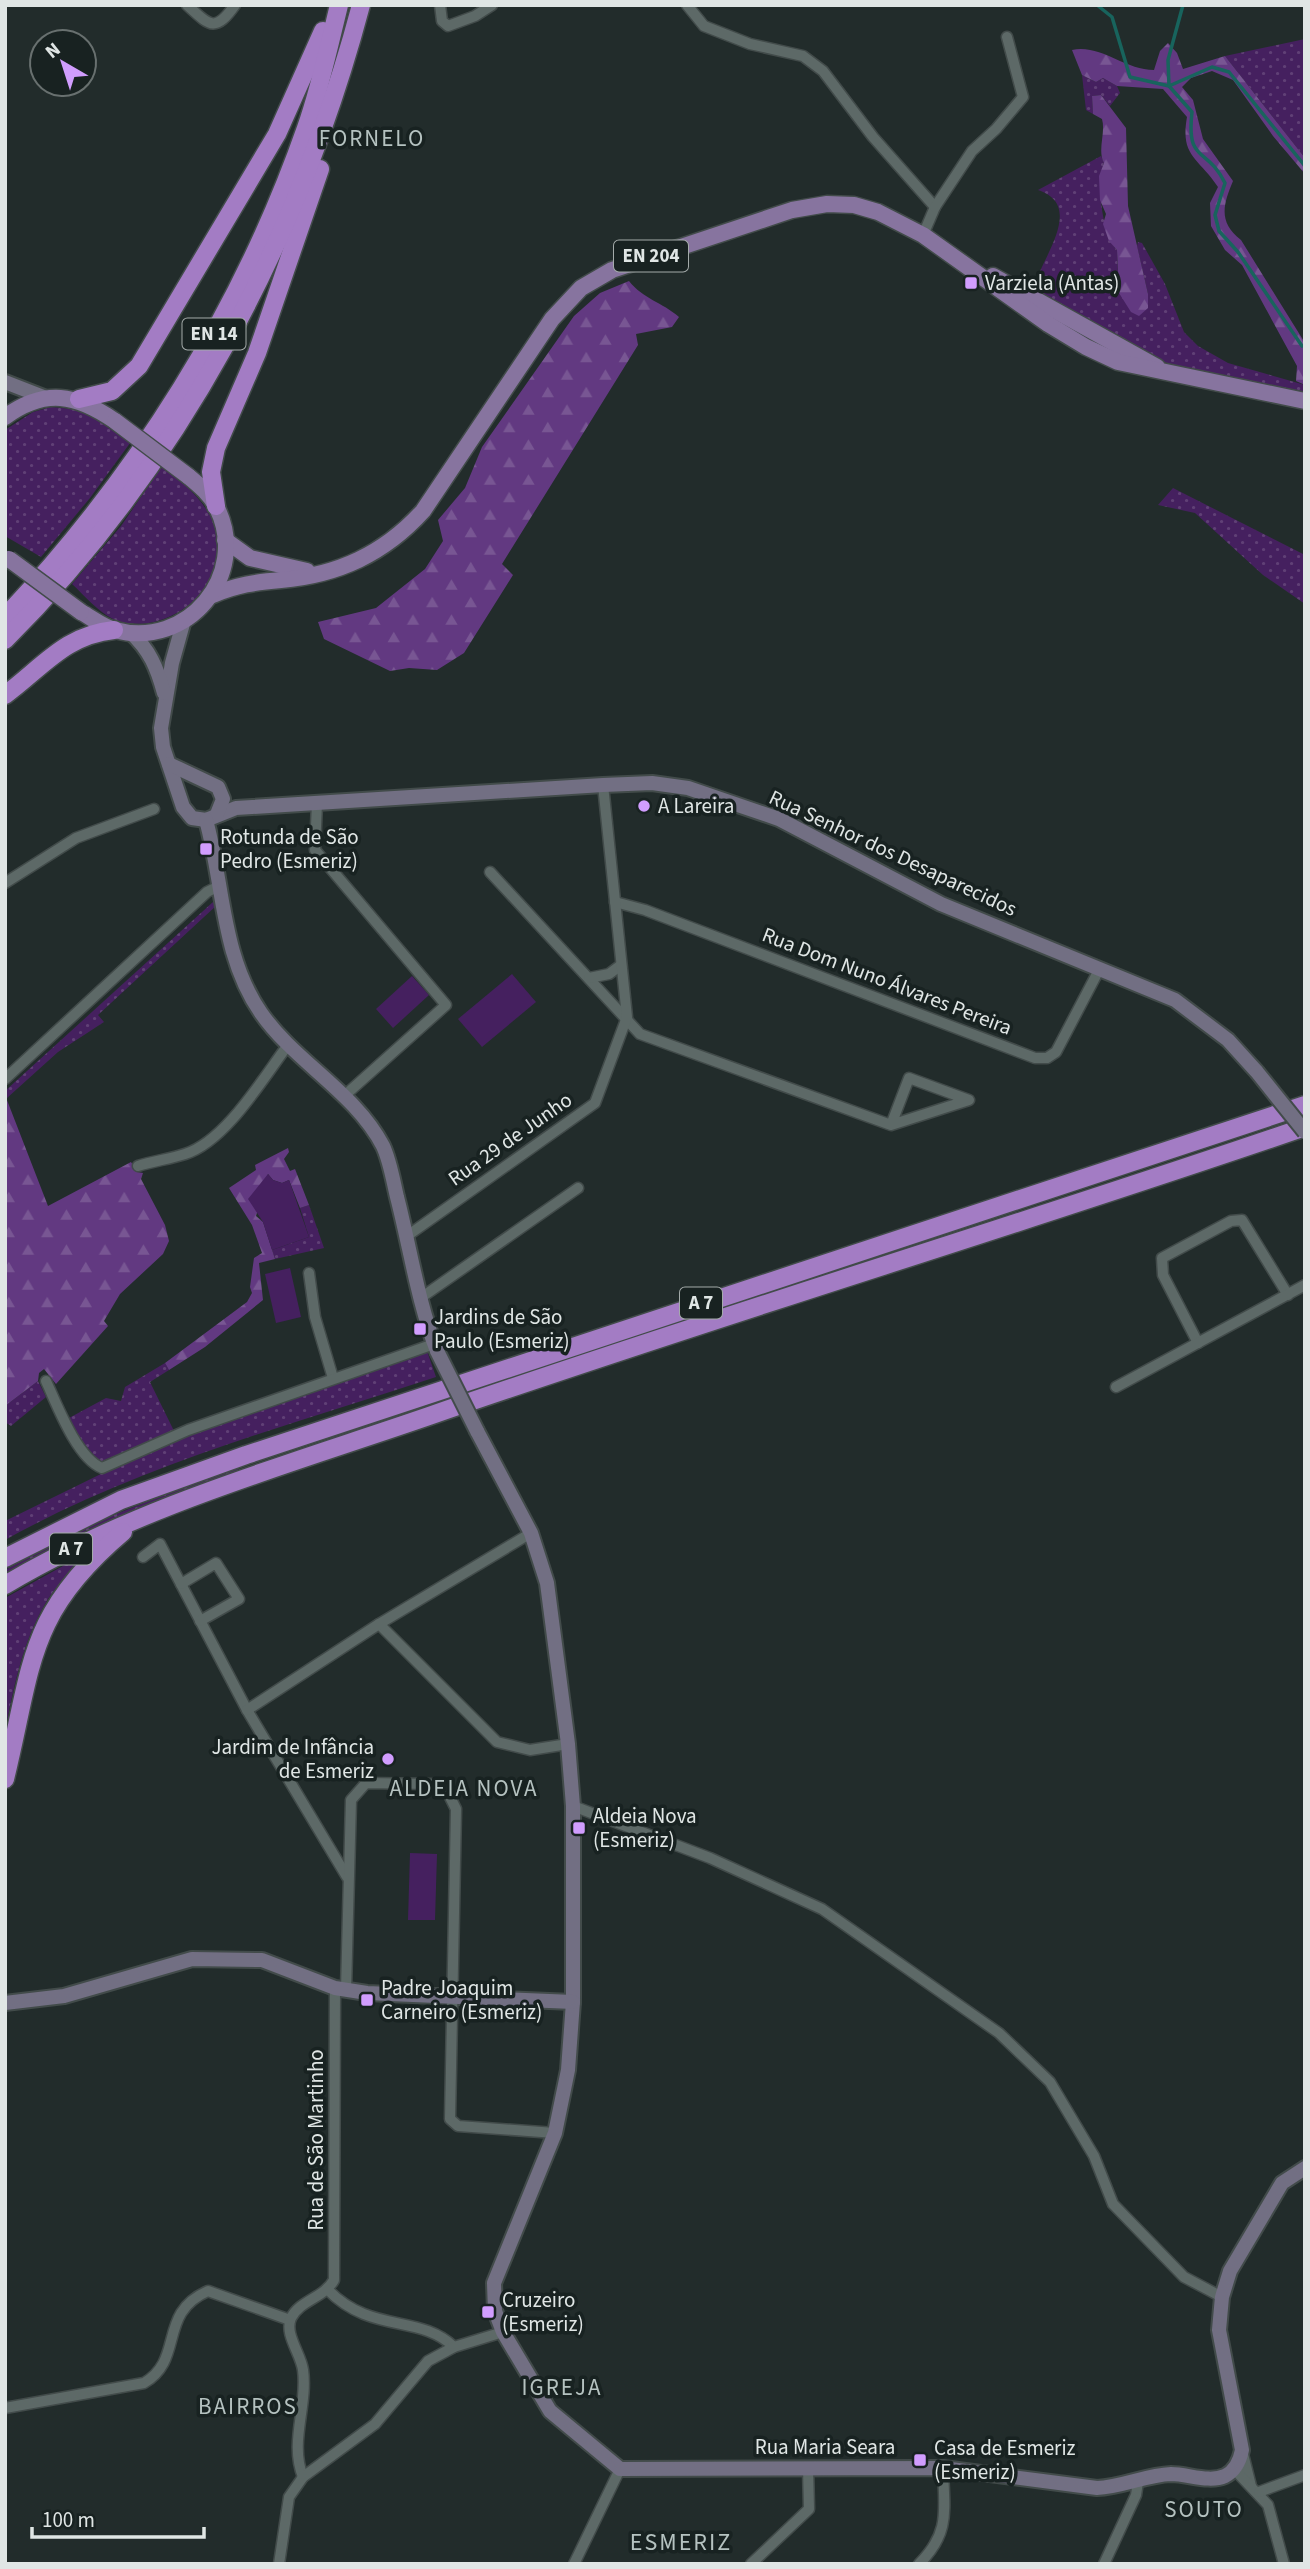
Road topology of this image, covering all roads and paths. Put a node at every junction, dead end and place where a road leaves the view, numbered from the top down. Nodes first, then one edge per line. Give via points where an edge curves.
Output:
1 (187, 5) edge
2 (235, 5) edge
3 (333, 5) edge
4 (338, 5) edge
5 (362, 5) edge
6 (440, 5) edge
7 (492, 5) edge
8 (687, 5) edge
9 (1007, 37) dead end
10 (343, 76) junction
11 (935, 207) junction
12 (923, 235) junction
13 (5, 382) edge
14 (46, 398) junction
15 (79, 399) junction
16 (1305, 401) edge
17 (5, 417) edge
18 (216, 506) junction
19 (226, 540) junction
20 (7, 557) edge
21 (316, 573) junction
22 (213, 595) junction
23 (5, 617) edge
24 (184, 620) junction
25 (122, 631) junction
26 (5, 640) edge
27 (5, 695) edge
28 (165, 698) junction
29 (169, 764) junction
30 (202, 780) junction
31 (603, 785) junction
32 (221, 792) junction
33 (182, 800) junction
34 (317, 803) junction
35 (265, 807) junction
36 (154, 809) dead end
37 (212, 817) junction
38 (489, 872) dead end
39 (5, 883) edge
40 (221, 885) junction
41 (615, 902) junction
42 (621, 965) junction
43 (1100, 968) junction
44 (589, 978) junction
45 (627, 1017) junction
46 (288, 1045) junction
47 (5, 1079) edge
48 (343, 1097) junction
49 (1305, 1105) edge
50 (891, 1125) junction
51 (1305, 1129) edge
52 (138, 1166) dead end
53 (578, 1188) dead end
54 (407, 1236) junction
55 (309, 1273) dead end
56 (1305, 1286) edge
57 (1288, 1295) junction
58 (422, 1297) junction
59 (1198, 1343) junction
60 (436, 1348) junction
61 (333, 1378) junction
62 (46, 1381) dead end
63 (1116, 1387) dead end
64 (140, 1519) junction
65 (531, 1533) junction
66 (143, 1557) dead end
67 (5, 1558) edge
68 (181, 1584) junction
69 (5, 1585) edge
70 (200, 1621) junction
71 (379, 1624) junction
72 (247, 1710) junction
73 (568, 1744) junction
74 (5, 1779) edge
75 (573, 1806) junction
76 (348, 1878) junction
77 (340, 1989) junction
78 (453, 1996) junction
79 (573, 2001) junction
80 (5, 2003) edge
81 (555, 2133) junction
82 (1305, 2168) edge
83 (328, 2290) junction
84 (1222, 2297) junction
85 (290, 2320) junction
86 (503, 2332) junction
87 (454, 2347) junction
88 (5, 2408) edge
89 (1242, 2450) junction
90 (808, 2468) junction
91 (943, 2468) junction
92 (620, 2469) junction
93 (1234, 2469) junction
94 (1305, 2475) edge
95 (303, 2477) junction
96 (1138, 2482) junction
97 (1255, 2490) junction
98 (279, 2564) edge
99 (574, 2564) edge
100 (751, 2564) edge
101 (919, 2564) edge
102 (1104, 2564) edge
103 (1284, 2564) edge

1 - 2 street via 215,25
3 - 15 highway, EN 14 via 277,134 139,366 112,391
4 - 23 highway, EN 14 via 307,126 256,252 220,322 134,461 76,537
5 - 10 highway, EN 14
6 - 7 street via 442,21 448,26
8 - 11 street via 704,26 750,44 803,56 823,71
9 - 11 street via 1023,97 972,151
10 - 18 highway, EN 14 via 307,213 212,462
10 - 26 highway, EN 14 via 293,209 248,305 196,396 111,518
11 - 12 street
12 - 16 main road, EN 204 via 1023,308 1086,347 1132,367
12 - 21 main road, EN 204 via 866,208 811,206 659,253 596,278 552,319 410,525 361,560
13 - 14 street
14 - 15 main road
14 - 17 main road
15 - 18 main road, bridge via 188,476
18 - 19 main road
19 - 21 main road, EN 204 via 250,558
19 - 22 main road via 225,566
20 - 25 main road, bridge via 82,612
21 - 22 main road, EN 204 via 251,582
22 - 24 main road, EN 204
24 - 25 main road, EN 204 via 160,631
24 - 28 street
25 - 27 highway via 70,641
25 - 28 street via 144,645
28 - 29 street via 161,728
29 - 30 street
29 - 33 street
30 - 32 street
30 - 33 street via 188,786
31 - 34 street, Rua Senhor dos Desaparecidos
31 - 41 street
31 - 43 street, Rua Senhor dos Desaparecidos via 652,783 688,788 779,819 942,904
32 - 35 street, Rua Senhor dos Desaparecidos
32 - 37 street via 223,799
33 - 37 street via 186,813 199,820
34 - 35 street, Rua Senhor dos Desaparecidos
34 - 48 street via 315,850 446,1005
35 - 37 street, Rua Senhor dos Desaparecidos via 236,808
36 - 39 street via 76,838
37 - 40 street
38 - 44 street
40 - 46 street via 233,957 260,1012
40 - 47 street via 207,892
41 - 42 street
41 - 43 street, Rua Dom Nuno Álvares Pereira via 1035,1058 1056,1052
42 - 44 street via 609,974
42 - 45 street
43 - 51 street, Rua Senhor dos Desaparecidos, bridge via 1191,1009 1228,1040
44 - 45 street
45 - 50 street via 640,1034
45 - 54 street, Rua 29 de Junho via 595,1103
46 - 48 street
46 - 52 street via 211,1139 186,1154
48 - 54 street via 374,1130 385,1150
49 - 67 highway, A 7 via 246,1455 111,1504
50 - 50 street via 956,1105 970,1100 909,1078
51 - 64 highway, A 7 via 574,1367
53 - 58 street
54 - 58 street
55 - 61 street
56 - 57 street
57 - 59 street
57 - 59 street via 1242,1220 1231,1221 1162,1258 1163,1275
58 - 60 street
59 - 63 street
60 - 61 street
60 - 65 street, bridge
61 - 62 street via 188,1430 102,1468 73,1435
64 - 69 highway, A 7
64 - 74 highway via 84,1568 46,1620 28,1669
65 - 71 street
65 - 73 street via 547,1583
66 - 68 street via 160,1544
68 - 70 street
68 - 70 street via 216,1563 239,1599
70 - 72 street
71 - 72 street
71 - 73 street via 497,1742 530,1750
72 - 76 street
73 - 75 street
75 - 79 street
75 - 84 street via 710,1858 822,1909 999,2033 1050,2082 1094,2157 1113,2204 1184,2277
76 - 77 street, Rua de São Martinho
76 - 78 street, Rua de São Martinho via 351,1800 366,1783 431,1784 449,1793 456,1809
77 - 78 street
77 - 80 street via 262,1961 192,1959 64,1996
77 - 83 street, Rua de São Martinho via 334,2280
78 - 79 street
78 - 81 street, Rua de São Martinho via 451,2122
79 - 81 street via 568,2070
81 - 86 street via 494,2283 495,2311
82 - 84 street via 1282,2183 1230,2271
83 - 85 street
83 - 87 street via 345,2307 376,2321 440,2334
84 - 89 street via 1219,2330
85 - 88 street via 208,2291 182,2307 163,2368 151,2379
85 - 95 street via 303,2370 297,2461
86 - 87 street
86 - 92 street via 550,2411
87 - 95 street via 428,2361 375,2424
89 - 93 street
89 - 97 street
90 - 91 street, Rua Maria Seara
90 - 92 street, Rua Maria Seara
90 - 100 street via 809,2509
91 - 96 street, Rua Maria Seara via 1097,2488
91 - 101 street via 942,2533
92 - 99 street
93 - 96 street, Rua Maria Seara via 1212,2479 1171,2474
93 - 97 street
94 - 97 street
95 - 98 street via 289,2497
96 - 102 street via 1136,2496
97 - 103 street via 1268,2505

